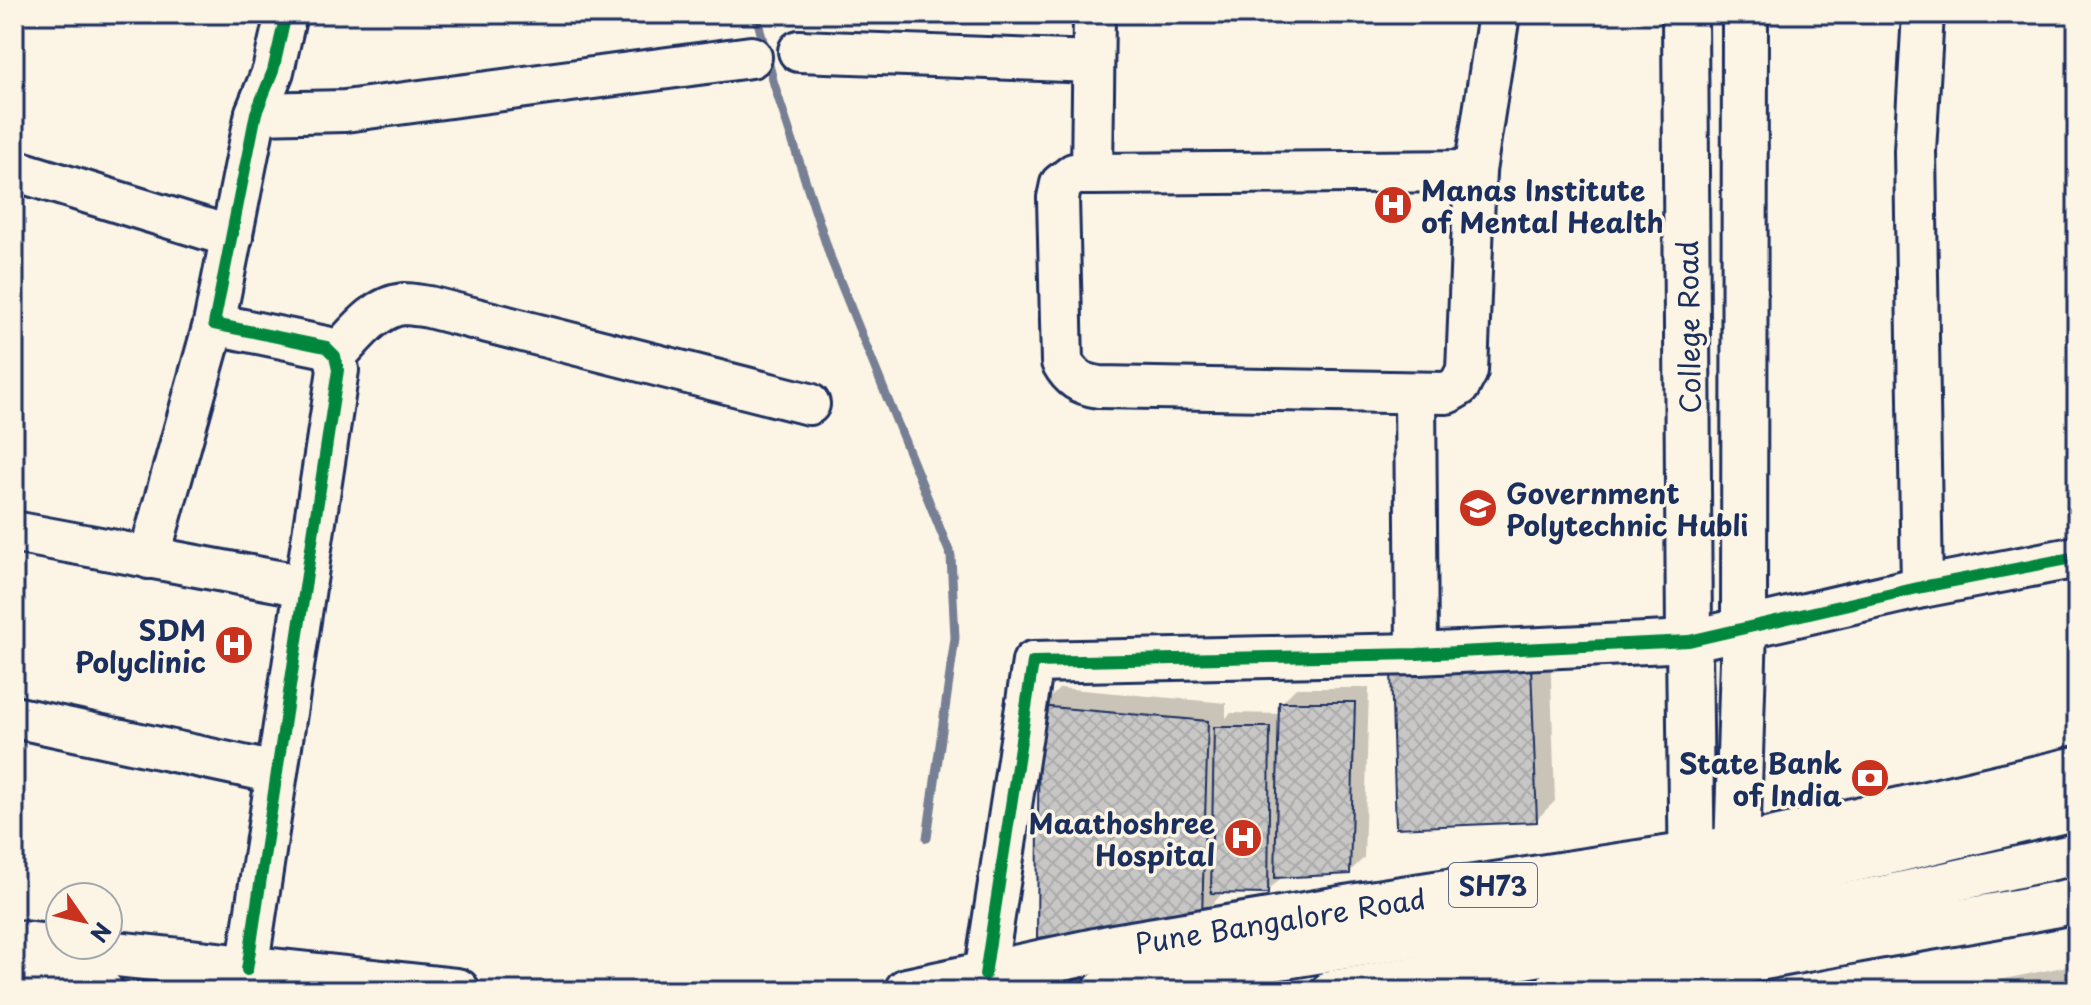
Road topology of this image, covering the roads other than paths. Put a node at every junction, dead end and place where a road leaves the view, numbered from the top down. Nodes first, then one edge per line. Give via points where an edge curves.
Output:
1 (286, 14) edge
2 (1094, 14) edge
3 (1499, 14) edge
4 (1685, 14) edge
5 (1745, 14) edge
6 (1923, 14) edge
7 (799, 51) dead end
8 (751, 57) dead end
9 (1093, 62) junction
10 (256, 113) junction
11 (14, 170) edge
12 (1475, 171) junction
13 (1092, 174) junction
14 (232, 237) junction
15 (214, 324) junction
16 (335, 356) junction
17 (1415, 393) junction
18 (809, 404) dead end
19 (14, 532) edge
20 (2077, 557) edge
21 (149, 558) junction
22 (304, 586) junction
23 (1922, 587) junction
24 (1744, 628) junction
25 (1689, 641) junction
26 (1417, 654) junction
27 (14, 717) edge
28 (2077, 769) edge
29 (276, 773) junction
30 (2077, 809) edge
31 (2077, 854) edge
32 (2077, 900) edge
33 (1739, 904) junction
34 (1694, 912) junction
35 (14, 943) edge
36 (247, 970) junction
37 (985, 975) junction
38 (14, 981) edge
39 (103, 991) edge
40 (457, 991) edge
41 (907, 991) edge
42 (1103, 991) edge
43 (1332, 991) edge
44 (1557, 991) edge

1 - 10 street via 273,71
2 - 9 street
3 - 12 street
4 - 25 main road, College Road
5 - 24 main road
6 - 23 street via 1915,151
7 - 9 street
8 - 10 street via 345,111
9 - 13 street
10 - 14 street
11 - 14 street
12 - 13 street
12 - 17 street via 1467,371 1459,386 1447,393
13 - 17 street via 1074,174 1061,184 1058,198 1062,362 1076,380 1099,387
14 - 15 street
15 - 16 street via 326,347
15 - 21 street
16 - 18 street via 384,309 403,304
16 - 22 street via 336,387
17 - 26 street
19 - 21 street
20 - 23 street
21 - 22 street
22 - 29 street
23 - 24 street
24 - 25 street
24 - 33 main road
25 - 26 street
25 - 34 main road, College Road
26 - 37 street via 1033,662
27 - 29 street
28 - 33 main road, Pune Bangalore Road / SH73
29 - 36 street
30 - 33 street via 1884,855
31 - 33 street via 1885,896
32 - 33 main road, Pune Bangalore Road / SH73 via 1983,920
33 - 34 main road, Pune Bangalore Road / SH73
33 - 34 main road, Pune Bangalore Road / SH73
34 - 37 main road, Pune Bangalore Road / SH73 via 1370,904
34 - 42 street via 1247,964
34 - 43 street
34 - 44 main road, Pune Bangalore Road / SH73
35 - 36 main road
36 - 40 main road
37 - 41 main road, Pune Bangalore Road / SH73
38 - 39 street

